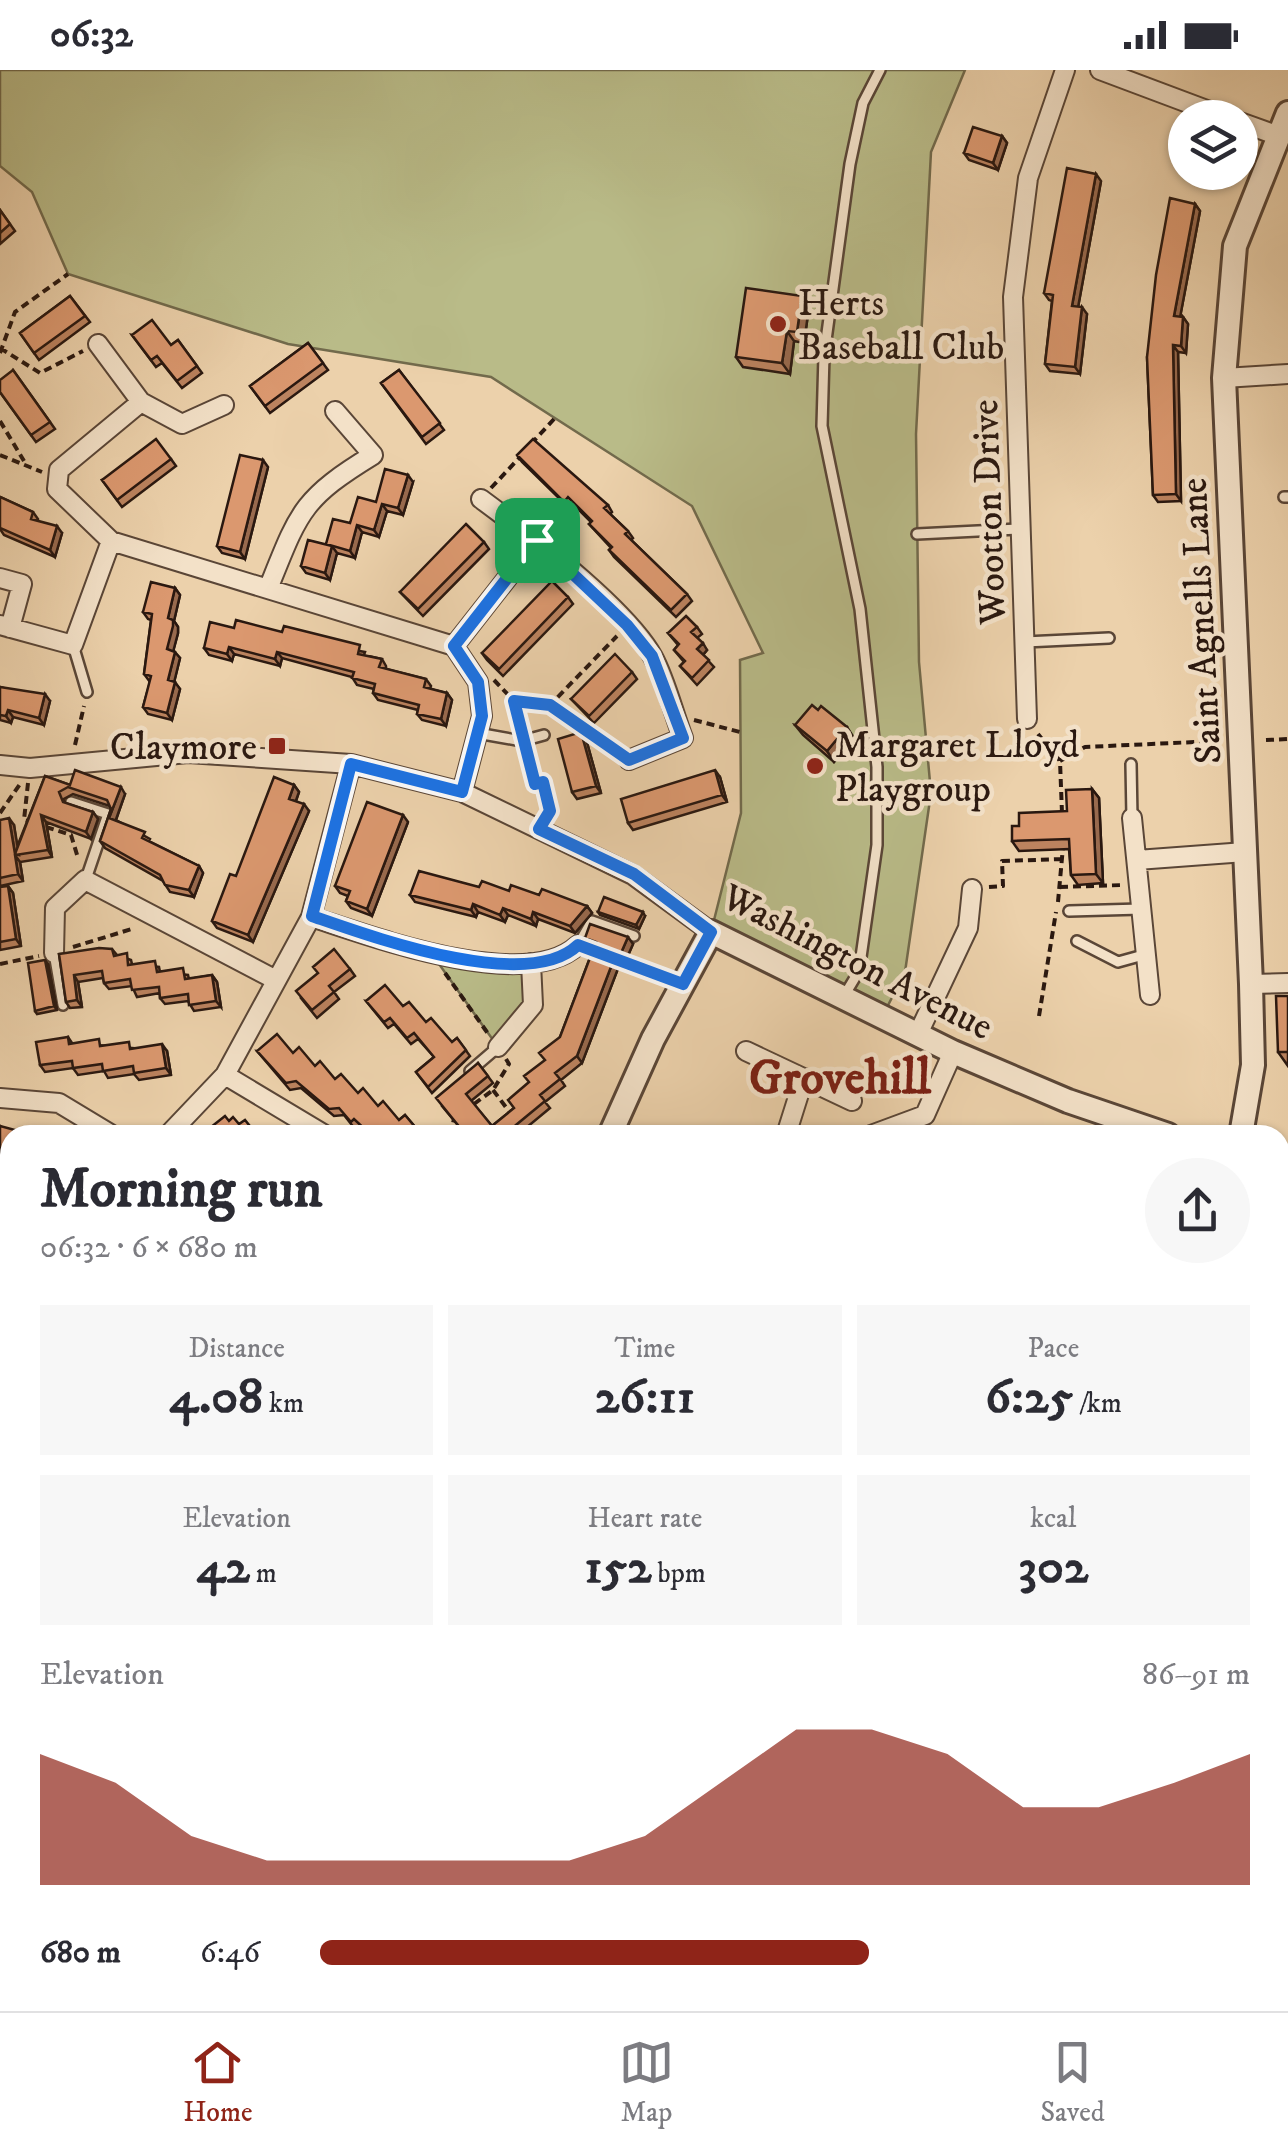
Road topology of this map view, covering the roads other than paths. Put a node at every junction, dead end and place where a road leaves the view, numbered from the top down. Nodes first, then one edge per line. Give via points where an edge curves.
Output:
1 (880, 70) edge
2 (1065, 70) edge
3 (1100, 70) edge
4 (1180, 100) edge
5 (1288, 113) edge
6 (1258, 128) edge
7 (1276, 135) junction
8 (98, 344) road end
9 (1288, 374) edge
10 (1224, 378) junction
11 (141, 402) junction
12 (224, 404) dead end
13 (335, 411) dead end
14 (480, 499) road end
15 (1023, 529) junction
16 (917, 534) dead end
17 (537, 540) junction
18 (111, 541) junction
19 (0, 578) edge
20 (268, 588) junction
21 (5, 627) edge
22 (1109, 638) dead end
23 (1025, 642) junction
24 (73, 645) junction
25 (454, 646) junction
26 (87, 692) road end
27 (1027, 719) road end
28 (477, 733) junction
29 (544, 735) dead end
30 (629, 760) road end
31 (351, 764) junction
32 (1131, 764) dead end
33 (0, 765) edge
34 (462, 792) junction
35 (71, 802) edge
36 (1132, 818) joint
37 (1245, 852) junction
38 (1136, 860) junction
39 (85, 880) junction
40 (972, 889) road end
41 (1141, 909) junction
42 (1069, 911) dead end
43 (312, 916) junction
44 (711, 932) junction
45 (634, 936) dead end
46 (1077, 941) dead end
47 (578, 945) joint
48 (54, 952) joint
49 (1147, 954) junction
50 (530, 962) junction
51 (276, 980) junction
52 (1288, 983) edge
53 (1251, 984) junction
54 (1150, 995) dead end
55 (844, 996) junction
56 (63, 1006) edge
57 (918, 1034) junction
58 (498, 1047) joint
59 (746, 1051) dead end
60 (952, 1052) junction
61 (225, 1075) junction
62 (461, 1078) edge
63 (804, 1078) junction
64 (0, 1098) edge
65 (852, 1101) dead end
66 (95, 1125) edge
67 (178, 1125) edge
68 (308, 1125) edge
69 (613, 1125) edge
70 (789, 1125) edge
71 (898, 1125) edge
72 (1133, 1125) edge
73 (1243, 1125) edge

1 - 55 lane via 863,103 850,164 824,355 822,426 860,610 877,766 877,846 858,972
2 - 15 street, Wootton Drive via 1028,178 1013,298
3 - 4 street
5 - 7 street, Saint Agnells Lane
6 - 7 street
7 - 10 street, Saint Agnells Lane via 1235,246
8 - 11 street
9 - 10 street
10 - 37 street, Saint Agnells Lane
11 - 12 street via 182,424
11 - 18 street via 55,479 68,504
13 - 20 street via 374,455 300,510
14 - 17 street
15 - 16 lane
15 - 23 street, Wootton Drive
17 - 25 street
17 - 30 street via 652,656 683,738
18 - 20 street
18 - 24 street
19 - 21 street via 22,584
20 - 25 street
21 - 24 street
22 - 23 lane
23 - 27 street, Wootton Drive
24 - 26 lane
25 - 28 street via 478,682
28 - 29 lane via 522,741
28 - 34 street
31 - 33 street, Washington Avenue via 188,753
31 - 34 street, Washington Avenue
31 - 43 street
32 - 36 lane
34 - 44 street, Washington Avenue via 634,874
35 - 39 lane via 108,814
36 - 38 street
37 - 38 street
37 - 53 street, Saint Agnells Lane
38 - 41 street
39 - 48 street via 56,908
39 - 51 street
40 - 57 street via 968,928
41 - 42 lane
41 - 49 street
43 - 50 street via 434,957
43 - 51 street
44 - 55 street, Washington Avenue
44 - 69 street
45 - 47 lane via 592,921
46 - 49 lane via 1118,962
47 - 50 street via 569,954
48 - 56 lane
49 - 54 street
50 - 58 street via 534,1004
51 - 61 street
52 - 53 street
53 - 73 street, Saint Agnells Lane via 1253,1065
55 - 57 street, Washington Avenue
57 - 60 street, Washington Avenue
58 - 62 lane
59 - 63 street
60 - 71 street via 925,1115
60 - 72 street, Washington Avenue
61 - 67 street
61 - 68 street
63 - 65 street
63 - 70 street
64 - 66 street via 59,1103

